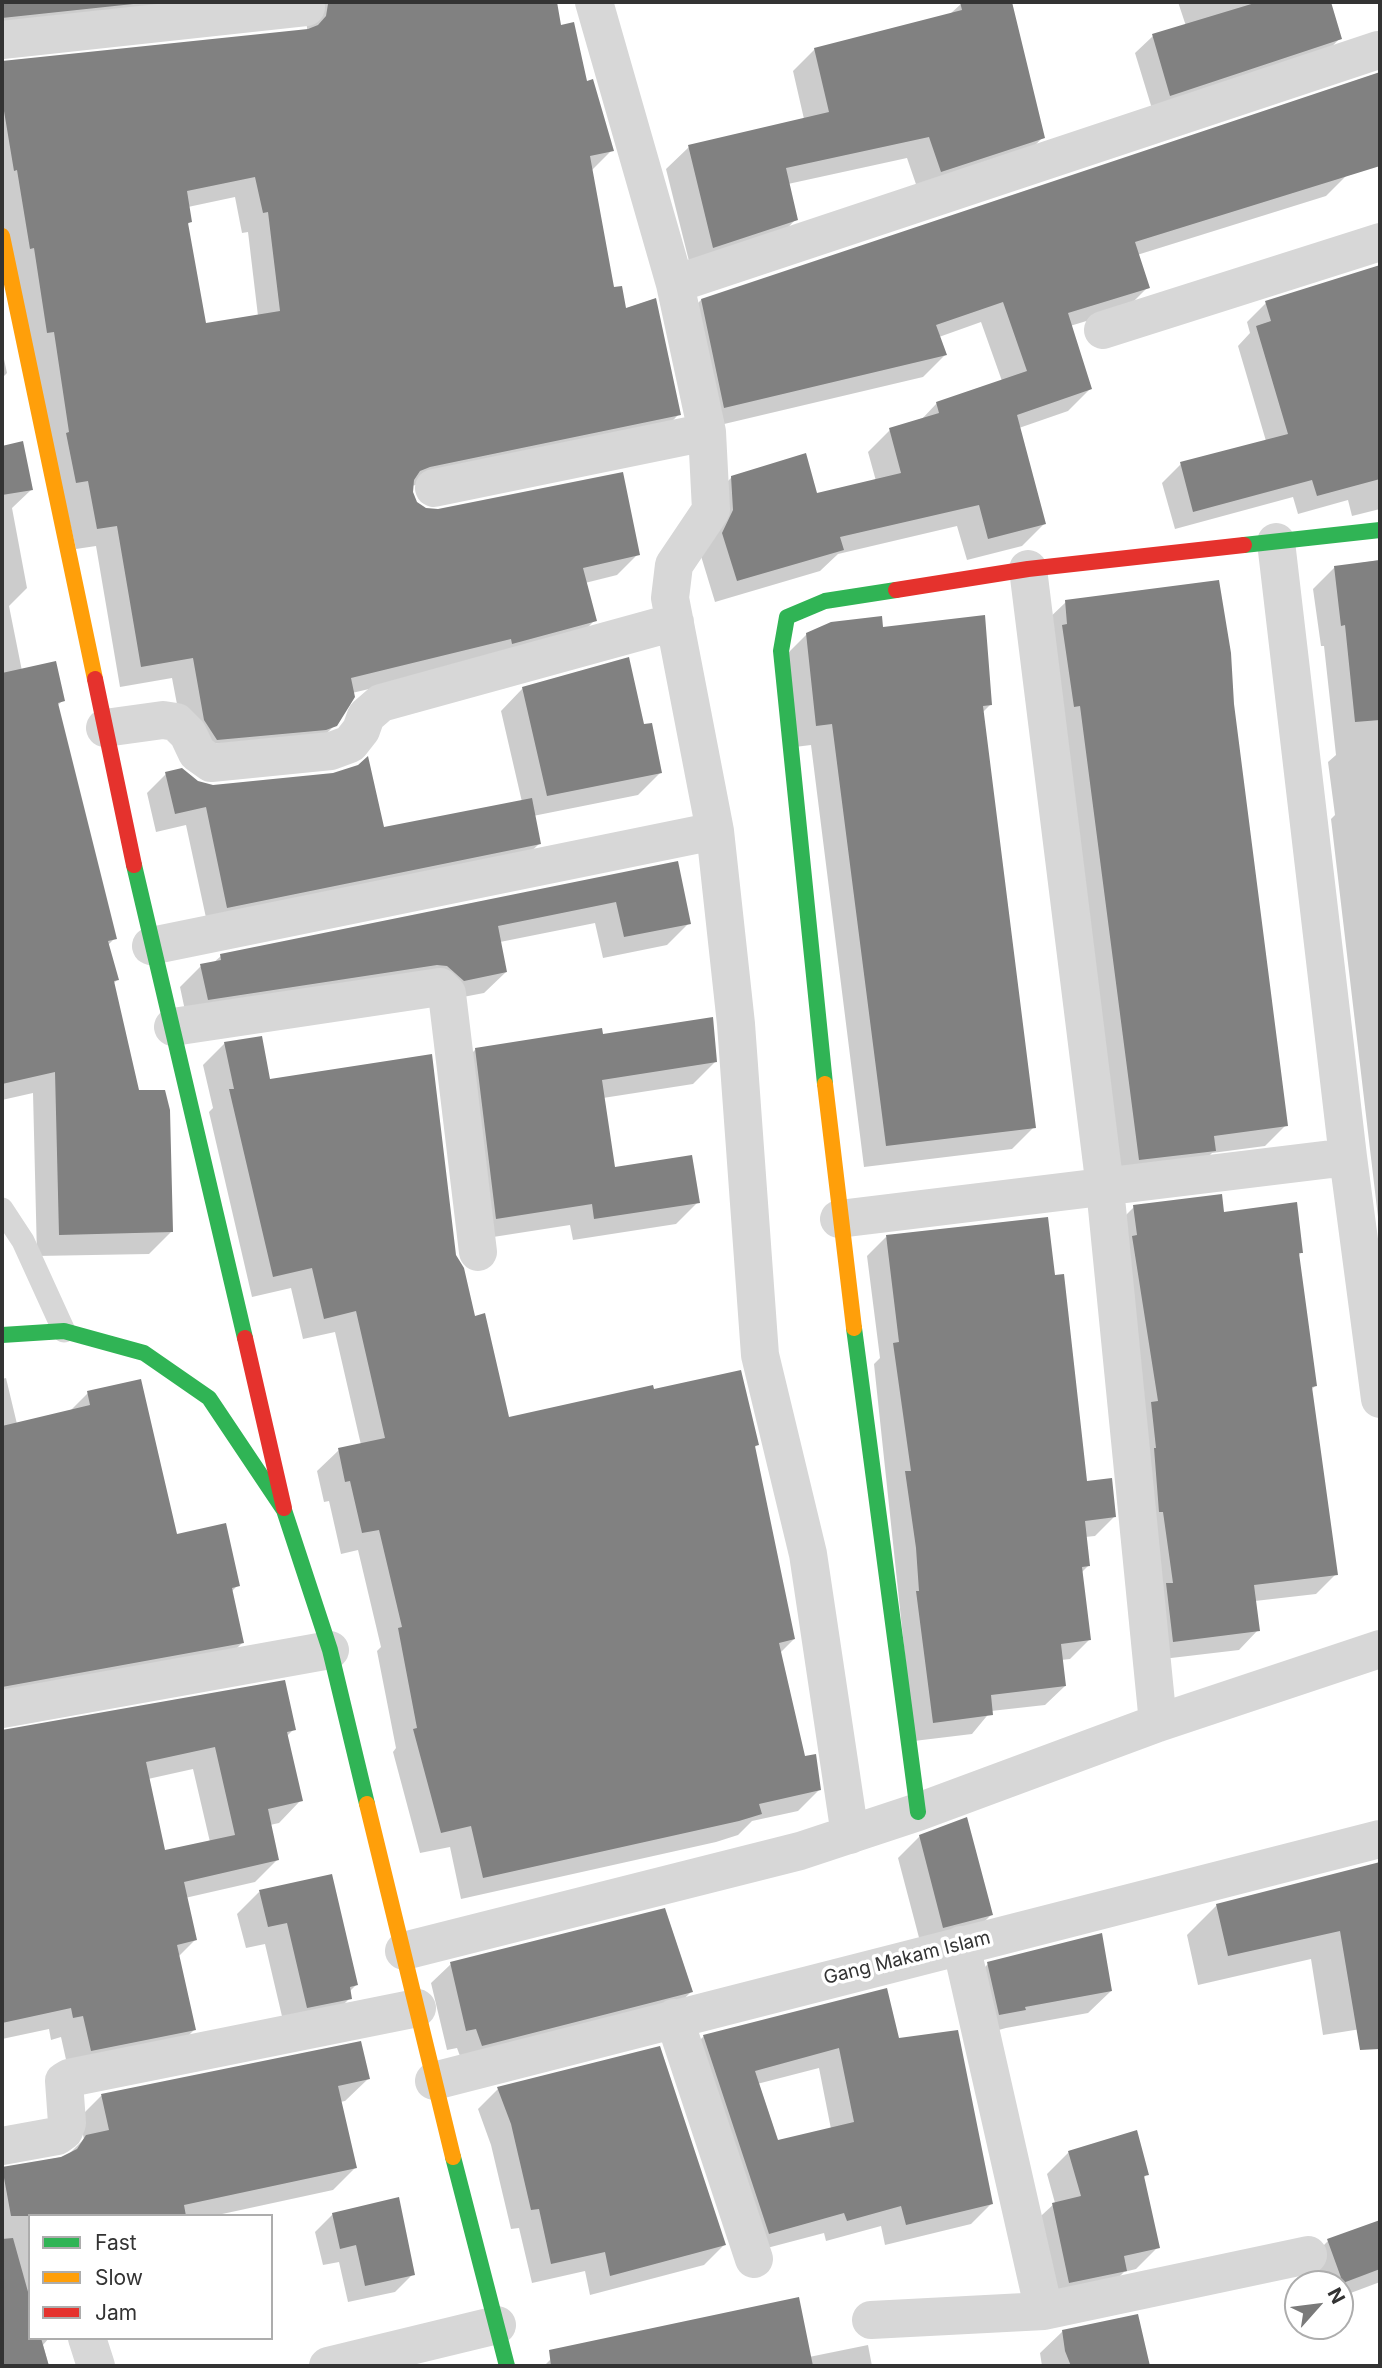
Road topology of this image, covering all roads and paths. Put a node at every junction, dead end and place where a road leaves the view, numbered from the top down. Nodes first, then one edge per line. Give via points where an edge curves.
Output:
1 (594, 2) edge
2 (306, 7) dead end
3 (2, 40) edge
4 (1378, 50) dead end
5 (2, 236) edge
6 (1380, 242) edge
7 (675, 284) junction
8 (1103, 330) dead end
9 (707, 432) junction
10 (434, 488) dead end
11 (1380, 530) edge
12 (1276, 542) junction
13 (1028, 569) junction
14 (675, 622) junction
15 (104, 728) junction
16 (715, 831) junction
17 (151, 946) junction
18 (173, 1027) junction
19 (1348, 1157) junction
20 (1105, 1188) junction
21 (2, 1209) edge
22 (839, 1219) junction
23 (478, 1252) dead end
24 (1377, 1328) edge
25 (64, 1331) junction
26 (2, 1335) edge
27 (1380, 1399) edge
28 (284, 1510) junction
29 (1380, 1648) edge
30 (330, 1650) junction
31 (2, 1709) edge
32 (1158, 1723) junction
33 (918, 1812) junction
34 (850, 1835) junction
35 (1380, 1839) edge
36 (961, 1945) junction
37 (404, 1951) junction
38 (417, 2008) junction
39 (674, 2018) junction
40 (434, 2081) junction
41 (2, 2146) edge
42 (1308, 2255) dead end
43 (754, 2259) dead end
44 (1044, 2311) junction
45 (872, 2320) dead end
46 (497, 2325) junction
47 (88, 2340) edge
48 (96, 2366) edge
49 (328, 2366) edge
50 (507, 2366) edge

1 - 7 street
2 - 3 street
4 - 7 street
5 - 15 street
6 - 8 street
7 - 9 street
9 - 10 street
9 - 14 street via 711,510 674,565 670,598
11 - 12 street
12 - 13 street
12 - 19 street
13 - 20 street
13 - 22 street via 825,601 787,617 781,651
14 - 15 street via 381,703 366,716 350,744 331,751 211,763 197,753 176,722
14 - 16 street
15 - 17 street
16 - 17 street
16 - 34 street via 736,1024 760,1355 808,1554
17 - 18 street
18 - 23 street via 440,987 447,994
18 - 28 street
19 - 20 street
19 - 24 street
20 - 22 street
20 - 32 street
21 - 25 lane via 23,1241
22 - 33 street
24 - 27 street
25 - 26 street
25 - 28 street via 144,1353 209,1398
28 - 30 street
29 - 32 street
30 - 31 street
30 - 37 street
32 - 33 street
33 - 34 street
34 - 37 street via 800,1852
35 - 36 street, Gang Makam Islam
36 - 39 street, Gang Makam Islam
36 - 44 street
37 - 38 street
38 - 40 street
38 - 41 street via 69,2078 64,2081 64,2131
39 - 40 street, Gang Makam Islam
39 - 43 street
40 - 46 street
42 - 44 street
44 - 45 street
46 - 49 street
46 - 50 street
47 - 48 street

